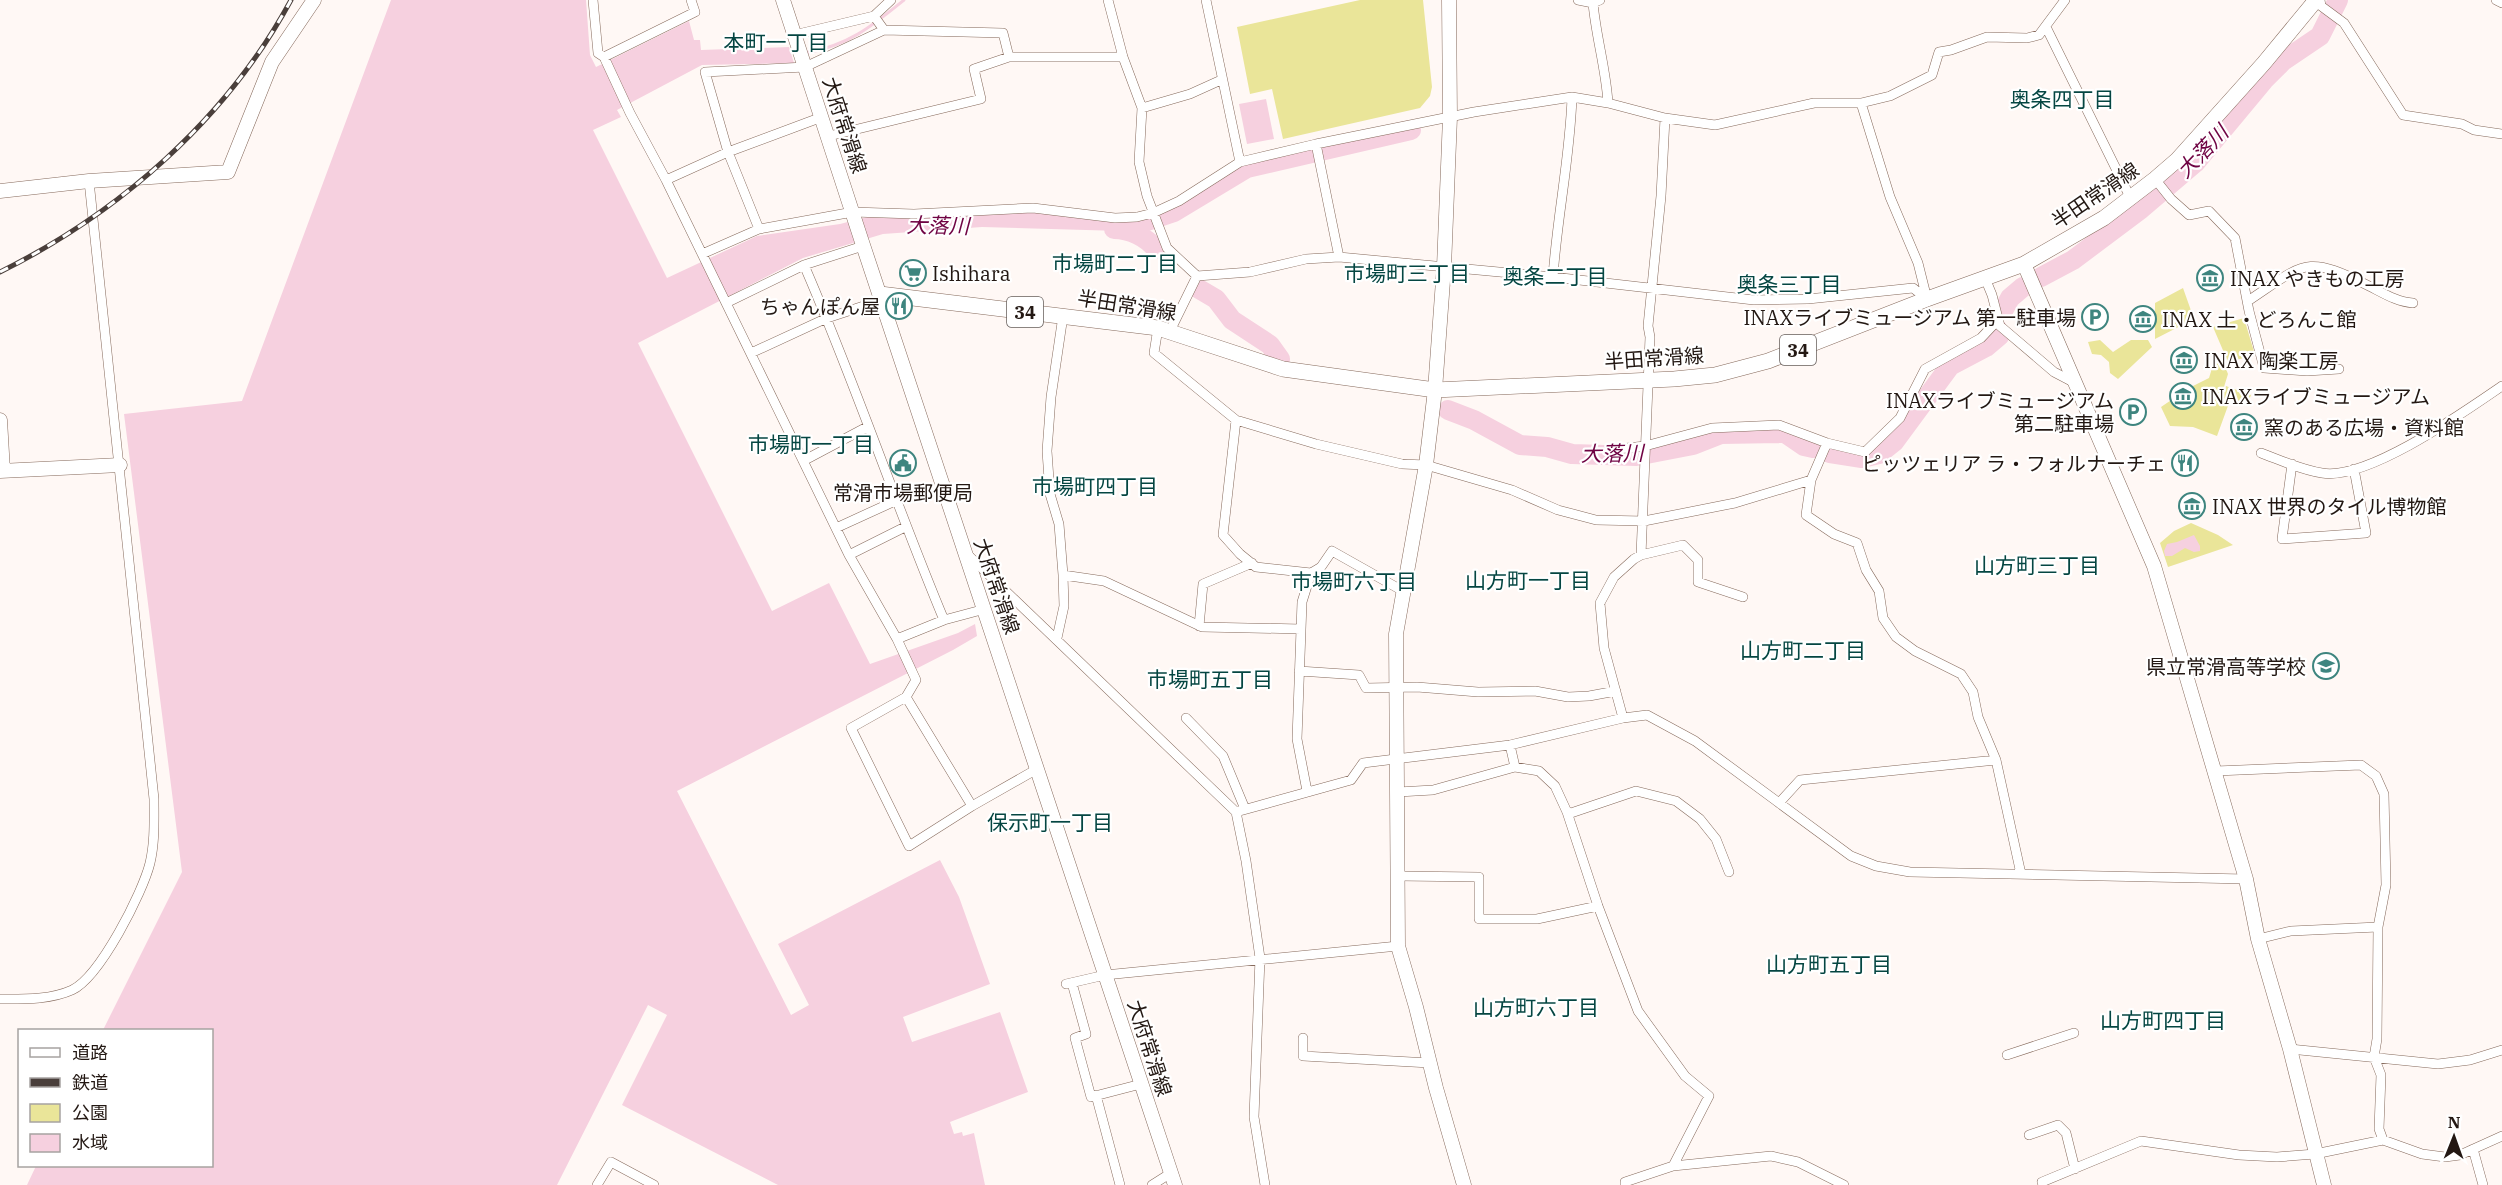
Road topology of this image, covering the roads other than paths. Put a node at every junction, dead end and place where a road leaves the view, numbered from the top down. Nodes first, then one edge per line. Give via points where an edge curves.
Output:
1 (314, 0) edge
2 (594, 0) edge
3 (691, 0) edge
4 (783, 0) edge
5 (891, 0) edge
6 (1108, 0) edge
7 (1206, 0) edge
8 (1449, 0) edge
9 (1578, 0) edge
10 (2065, 0) edge
11 (2496, 0) edge
12 (1597, 2) edge
13 (2502, 3) edge
14 (2324, 6) edge
15 (874, 17) junction
16 (2046, 27) junction
17 (883, 29) junction
18 (796, 41) junction
19 (604, 57) junction
20 (1009, 57) junction
21 (1123, 57) junction
22 (804, 64) junction
23 (1221, 80) junction
24 (1572, 97) junction
25 (1608, 103) junction
26 (1861, 104) junction
27 (1142, 108) junction
28 (822, 117) junction
29 (1450, 117) junction
30 (1665, 118) junction
31 (2502, 134) edge
32 (829, 136) junction
33 (1316, 144) junction
34 (728, 152) junction
35 (1240, 162) junction
36 (666, 180) junction
37 (89, 181) junction
38 (2159, 183) junction
39 (0, 191) edge
40 (2131, 199) junction
41 (854, 215) junction
42 (1155, 218) junction
43 (759, 229) junction
44 (862, 243) junction
45 (702, 254) junction
46 (1339, 257) junction
47 (2024, 264) junction
48 (804, 266) junction
49 (1444, 267) junction
50 (1197, 276) junction
51 (1553, 277) junction
52 (1985, 278) junction
53 (1653, 289) junction
54 (881, 297) junction
55 (1927, 299) junction
56 (2248, 301) junction
57 (726, 303) junction
58 (2413, 303) dead end
59 (1063, 316) junction
60 (827, 318) junction
61 (1998, 320) junction
62 (1164, 330) junction
63 (751, 353) junction
64 (2339, 369) dead end
65 (1648, 380) junction
66 (2077, 384) junction
67 (2502, 386) edge
68 (1436, 390) junction
69 (0, 420) edge
70 (1236, 420) junction
71 (867, 427) junction
72 (1827, 443) junction
73 (1618, 449) dead end
74 (1645, 452) junction
75 (2260, 453) dead end
76 (803, 461) junction
77 (2292, 464) junction
78 (120, 465) junction
79 (1426, 465) junction
80 (2354, 469) junction
81 (2, 471) edge
82 (1811, 480) junction
83 (895, 501) junction
84 (1644, 521) junction
85 (904, 526) junction
86 (836, 528) junction
87 (965, 552) junction
88 (849, 555) junction
89 (1641, 555) junction
90 (1252, 563) junction
91 (1311, 573) junction
92 (1063, 575) junction
93 (1403, 591) junction
94 (1743, 597) dead end
95 (985, 609) junction
96 (944, 620) junction
97 (1199, 626) junction
98 (1301, 628) junction
99 (1057, 638) junction
100 (897, 639) junction
101 (1299, 670) junction
102 (1397, 687) junction
103 (1616, 691) junction
104 (906, 697) junction
105 (1186, 718) dead end
106 (1623, 718) junction
107 (1510, 746) junction
108 (1397, 758) junction
109 (1996, 760) junction
110 (1515, 767) junction
111 (1037, 769) junction
112 (2216, 771) junction
113 (1307, 791) junction
114 (1398, 792) junction
115 (1779, 803) junction
116 (972, 806) junction
117 (1241, 810) junction
118 (1568, 814) junction
119 (1729, 872) dead end
120 (2021, 874) junction
121 (1399, 876) junction
122 (2246, 879) junction
123 (1598, 906) junction
124 (2378, 927) junction
125 (2258, 939) junction
126 (1398, 946) junction
127 (1260, 958) junction
128 (1105, 975) junction
129 (0, 999) edge
130 (2074, 1033) dead end
131 (1303, 1038) dead end
132 (2289, 1049) junction
133 (2502, 1050) edge
134 (2007, 1056) dead end
135 (2374, 1057) junction
136 (1430, 1063) junction
137 (1141, 1084) junction
138 (1096, 1095) junction
139 (2029, 1135) dead end
140 (2502, 1136) edge
141 (2383, 1140) junction
142 (2473, 1149) junction
143 (2315, 1154) junction
144 (1673, 1166) junction
145 (2075, 1168) junction
146 (1173, 1179) edge
147 (597, 1185) edge
148 (654, 1185) edge
149 (1120, 1185) edge
150 (1152, 1185) edge
151 (1265, 1185) edge
152 (1464, 1185) edge
153 (1625, 1185) edge
154 (1844, 1185) edge
155 (2043, 1185) edge
156 (2324, 1185) edge
157 (2483, 1185) edge

1 - 37 street via 272,63 228,172
2 - 19 street via 598,53
3 - 19 street via 695,12
4 - 18 street, 大府常滑線
5 - 15 street
6 - 21 street
7 - 23 street
8 - 29 street
9 - 12 street
10 - 16 street
11 - 13 street
12 - 25 street via 1596,32
14 - 31 street via 2344,23 2403,115
14 - 38 main road, 半田常滑線 / 34
15 - 17 street
15 - 18 street
16 - 26 street via 2039,35 2027,38 1987,37 1939,52 1932,75 1890,96
16 - 40 street
17 - 20 street via 1003,33
17 - 22 street
18 - 22 street, 大府常滑線
19 - 36 street
20 - 21 street
20 - 32 street via 974,69 981,99
21 - 27 street
22 - 28 street, 大府常滑線
22 - 34 street via 705,72
23 - 27 street
23 - 35 street
24 - 25 street
24 - 29 street
24 - 51 street
25 - 30 street
26 - 30 street via 1814,103 1715,125
26 - 55 street via 1890,197 1918,263
27 - 42 street via 1138,162
28 - 32 street, 大府常滑線
28 - 34 street
29 - 33 street
29 - 49 street
30 - 53 street
32 - 41 street, 大府常滑線
33 - 35 street
33 - 46 street
34 - 36 street
34 - 43 street
35 - 42 street
36 - 45 street
37 - 39 street
37 - 78 street
38 - 40 main road, 半田常滑線 / 34
38 - 56 street via 2189,215 2209,211 2235,238
40 - 47 main road, 半田常滑線 / 34 via 2066,242
41 - 42 street via 1033,208 1115,218
41 - 43 street
41 - 44 street, 大府常滑線
42 - 50 street via 1167,248
43 - 45 street
44 - 48 street
44 - 54 street, 大府常滑線
45 - 57 street
46 - 49 street
46 - 50 street via 1306,259 1250,272
47 - 52 main road, 半田常滑線 / 34
47 - 66 street
48 - 57 street
48 - 60 street
49 - 51 street
49 - 68 street
50 - 62 street
51 - 53 street
52 - 55 main road, 半田常滑線 / 34
52 - 61 street
53 - 55 street via 1754,300 1808,299 1913,288
53 - 65 street
54 - 59 main road, 半田常滑線 / 34
54 - 60 street
54 - 87 street, 大府常滑線
55 - 65 main road, 半田常滑線 / 34 via 1768,362 1715,375
56 - 58 street via 2297,268 2324,266 2389,297
56 - 64 street via 2264,368
57 - 63 street
59 - 62 main road, 半田常滑線 / 34
59 - 92 street via 1047,451
60 - 63 street
60 - 71 street
61 - 66 street via 2023,348
61 - 72 street via 1981,338 1925,369 1900,418 1865,452
62 - 68 main road, 半田常滑線 / 34 via 1283,369
62 - 70 street via 1154,353
63 - 76 street
65 - 68 main road, 半田常滑線 / 34
65 - 74 street
66 - 112 street via 2154,566
67 - 80 street via 2439,428 2370,465
68 - 79 street
69 - 81 street
70 - 79 street via 1327,447 1402,464
70 - 90 street via 1223,535
71 - 76 street
71 - 83 street
72 - 74 street via 1779,425 1712,428
72 - 82 street
73 - 74 street
74 - 84 street
75 - 77 street
76 - 86 street
77 - 80 street via 2322,473
77 - 80 street via 2282,539 2366,533
78 - 81 street
78 - 129 street via 154,799 150,863 132,908 109,949 73,990 36,999
79 - 84 street via 1512,490 1580,516
79 - 93 street
82 - 84 street via 1735,503
82 - 109 street via 1806,515 1834,534 1857,543 1878,591 1883,618 1896,638 1961,674 1973,692 1978,717
83 - 85 street
83 - 86 street
84 - 89 street
85 - 88 street
85 - 96 street
86 - 88 street
87 - 95 street, 大府常滑線
87 - 99 street
88 - 100 street
89 - 94 street via 1683,545 1698,560 1698,582
89 - 103 street via 1614,577 1600,603 1604,648
90 - 91 street via 1256,567
90 - 97 street via 1203,584
91 - 93 street via 1321,567 1332,551
91 - 98 street via 1302,602
92 - 97 street via 1104,581
92 - 99 street via 1064,606
93 - 102 street via 1396,634
95 - 96 street
95 - 111 street, 大府常滑線
96 - 100 street
97 - 98 street
98 - 101 street
99 - 117 street
100 - 104 street via 916,680
101 - 102 street via 1359,675 1366,688
101 - 113 street via 1298,739
102 - 103 street via 1534,691 1568,697
102 - 108 street
103 - 106 street
104 - 116 street
104 - 116 street via 851,729 909,846
105 - 117 street via 1223,756
106 - 107 street
106 - 115 street via 1647,715 1670,726
107 - 108 street
107 - 110 street
108 - 113 street via 1363,763 1351,780
108 - 114 street
109 - 115 street via 1800,780
109 - 120 street
110 - 114 street via 1433,790
110 - 118 street via 1539,771 1555,786
111 - 116 street
111 - 128 street, 大府常滑線
112 - 122 street
112 - 124 street via 2361,765 2376,776 2384,794 2386,885
113 - 117 street
114 - 121 street
115 - 120 street via 1851,856 1870,865 1910,872
117 - 127 street
118 - 119 street via 1636,791 1676,801 1700,819 1716,839
118 - 123 street
120 - 122 street
121 - 123 street via 1479,877 1479,919 1537,919
121 - 126 street
122 - 125 street
123 - 144 street via 1638,1011 1685,1076 1708,1096
124 - 125 street via 2291,931
124 - 135 street
125 - 132 street
126 - 127 street
126 - 136 street
127 - 128 street
127 - 151 street via 1254,1117
128 - 137 street, 大府常滑線
128 - 138 street via 1069,983 1086,1034 1075,1038 1090,1097
130 - 134 street
131 - 136 street via 1303,1056
132 - 135 street
132 - 143 street
133 - 135 street via 2438,1064
135 - 141 street via 2381,1075 2379,1129
136 - 152 street
137 - 138 street
137 - 146 street, 大府常滑線
138 - 149 street
139 - 145 street via 2058,1125 2066,1133
140 - 142 street
141 - 142 street via 2422,1154 2445,1157
141 - 143 street
142 - 157 street
143 - 145 street via 2239,1155 2141,1141
143 - 156 street
144 - 153 street
144 - 154 street via 1771,1156 1798,1162
145 - 155 street via 2042,1182
146 - 150 street
147 - 148 street via 611,1162

